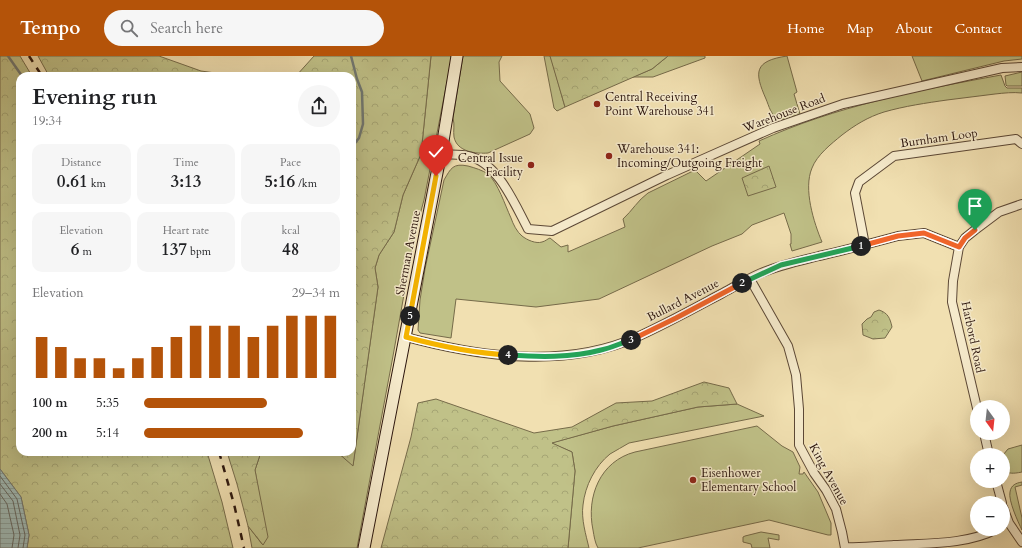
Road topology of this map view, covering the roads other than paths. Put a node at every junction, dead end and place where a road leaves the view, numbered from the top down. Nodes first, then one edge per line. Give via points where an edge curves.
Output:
1 (457, 56) edge
2 (1022, 67) edge
3 (1022, 144) edge
4 (440, 154) junction
5 (1022, 204) edge
6 (865, 245) junction
7 (959, 247) junction
8 (750, 278) junction
9 (406, 337) junction
10 (975, 400) edge
11 (1010, 528) edge
12 (981, 536) edge
13 (1022, 542) edge
14 (845, 547) edge
15 (364, 548) edge

1 - 4 street, Sherman Avenue
2 - 4 street, Warehouse Road via 1002,68 850,102 773,128 667,175 552,231 528,229 506,186 487,164 469,156
3 - 6 street, Burnham Loop via 1016,140 894,156 859,182 855,193
4 - 9 street, Sherman Avenue
5 - 7 street via 1000,212 965,238
6 - 7 street, Bullard Avenue via 898,236 924,233
6 - 8 street, Bullard Avenue via 781,265
7 - 10 street, Harbord Road via 952,302
8 - 9 street, Bullard Avenue via 636,338 601,350 537,357 488,354
8 - 14 street, King Avenue via 788,346 796,375 799,446 836,510
9 - 15 street, Sherman Avenue
11 - 13 street
12 - 14 street via 964,541

